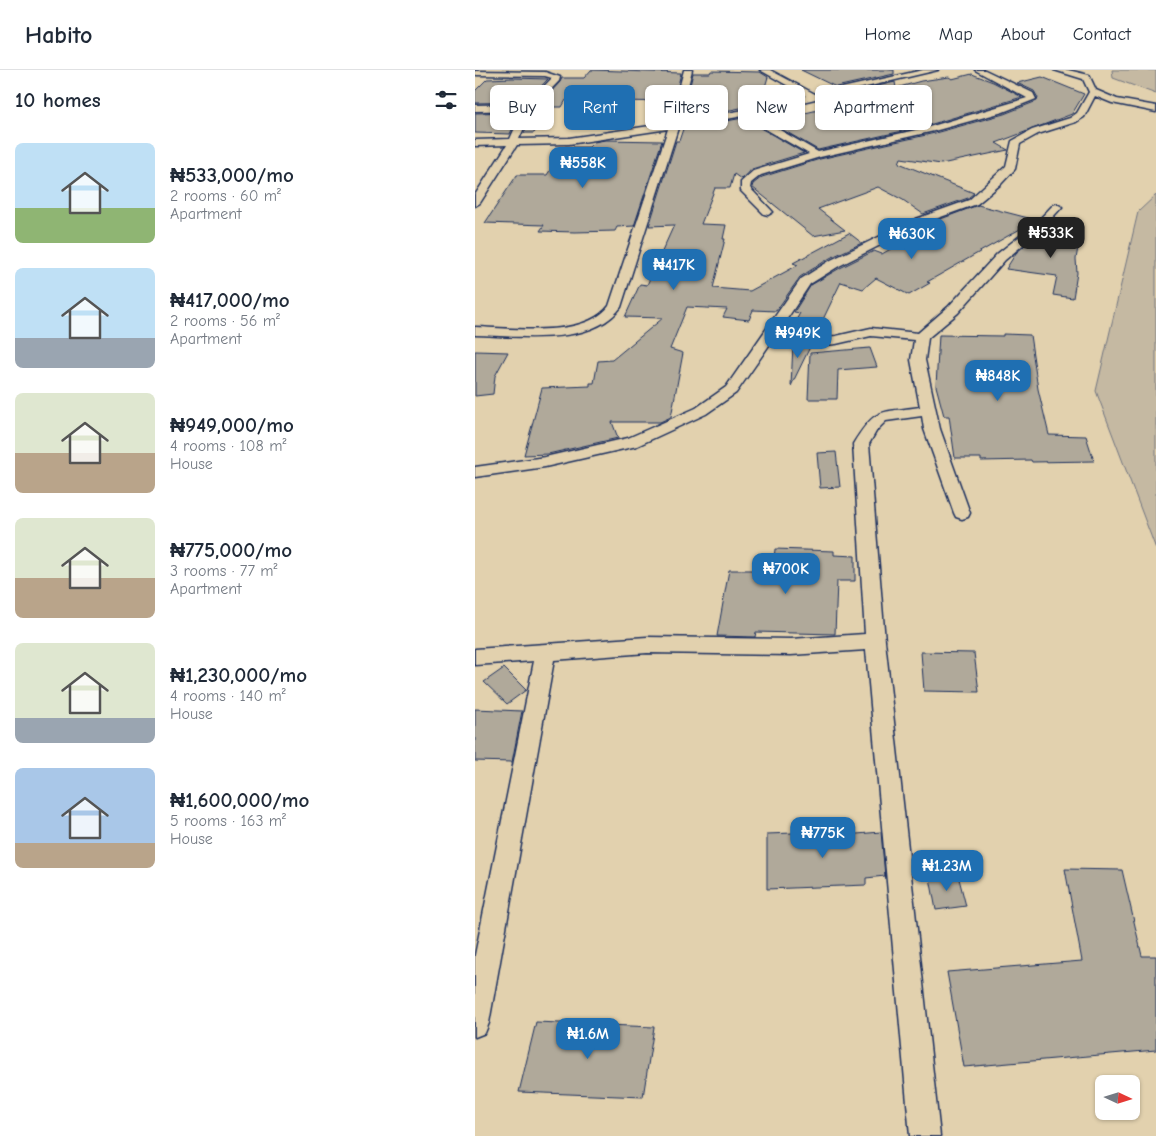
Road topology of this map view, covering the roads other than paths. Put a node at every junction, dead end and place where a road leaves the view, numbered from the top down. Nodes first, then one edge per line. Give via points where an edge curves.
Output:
1 (688, 70) edge
2 (764, 70) edge
3 (927, 70) edge
4 (979, 70) edge
5 (1058, 70) edge
6 (475, 73) edge
7 (552, 85) edge
8 (684, 85) edge
9 (1093, 92) junction
10 (814, 97) junction
11 (805, 99) edge
12 (475, 108) edge
13 (490, 108) edge
14 (1156, 109) edge
15 (645, 129) edge
16 (519, 130) edge
17 (672, 130) edge
18 (774, 130) edge
19 (513, 143) junction
20 (475, 144) edge
21 (817, 155) junction
22 (475, 204) edge
23 (1057, 208) dead end
24 (768, 212) dead end
25 (475, 331) edge
26 (768, 337) junction
27 (921, 338) junction
28 (929, 410) junction
29 (475, 472) edge
30 (962, 513) dead end
31 (875, 641) junction
32 (545, 652) junction
33 (475, 657) edge
34 (475, 1023) edge
35 (925, 1136) edge

1 - 8 street
2 - 10 street
3 - 10 street
4 - 21 street via 1030,95 1032,99 931,129
5 - 9 street via 1086,76
6 - 7 street via 545,74 556,77
9 - 14 street via 1115,101
9 - 26 street via 1081,115 1015,143 1011,167 973,202 920,221 835,263 805,282
10 - 11 street
12 - 13 street
15 - 19 street via 577,140
16 - 19 street
17 - 25 street via 615,306 607,318 578,330 560,332
18 - 21 street
19 - 20 street
19 - 22 street
21 - 24 street via 757,173 746,182 745,189
23 - 27 street via 1001,256 953,310
26 - 27 street via 814,342 871,332
26 - 29 street via 731,390 701,411 632,442 545,462
27 - 28 street via 918,360
28 - 30 street via 932,429
28 - 31 street via 881,417 861,444
31 - 32 street via 791,647 647,645
31 - 35 street
32 - 33 street
32 - 34 street

